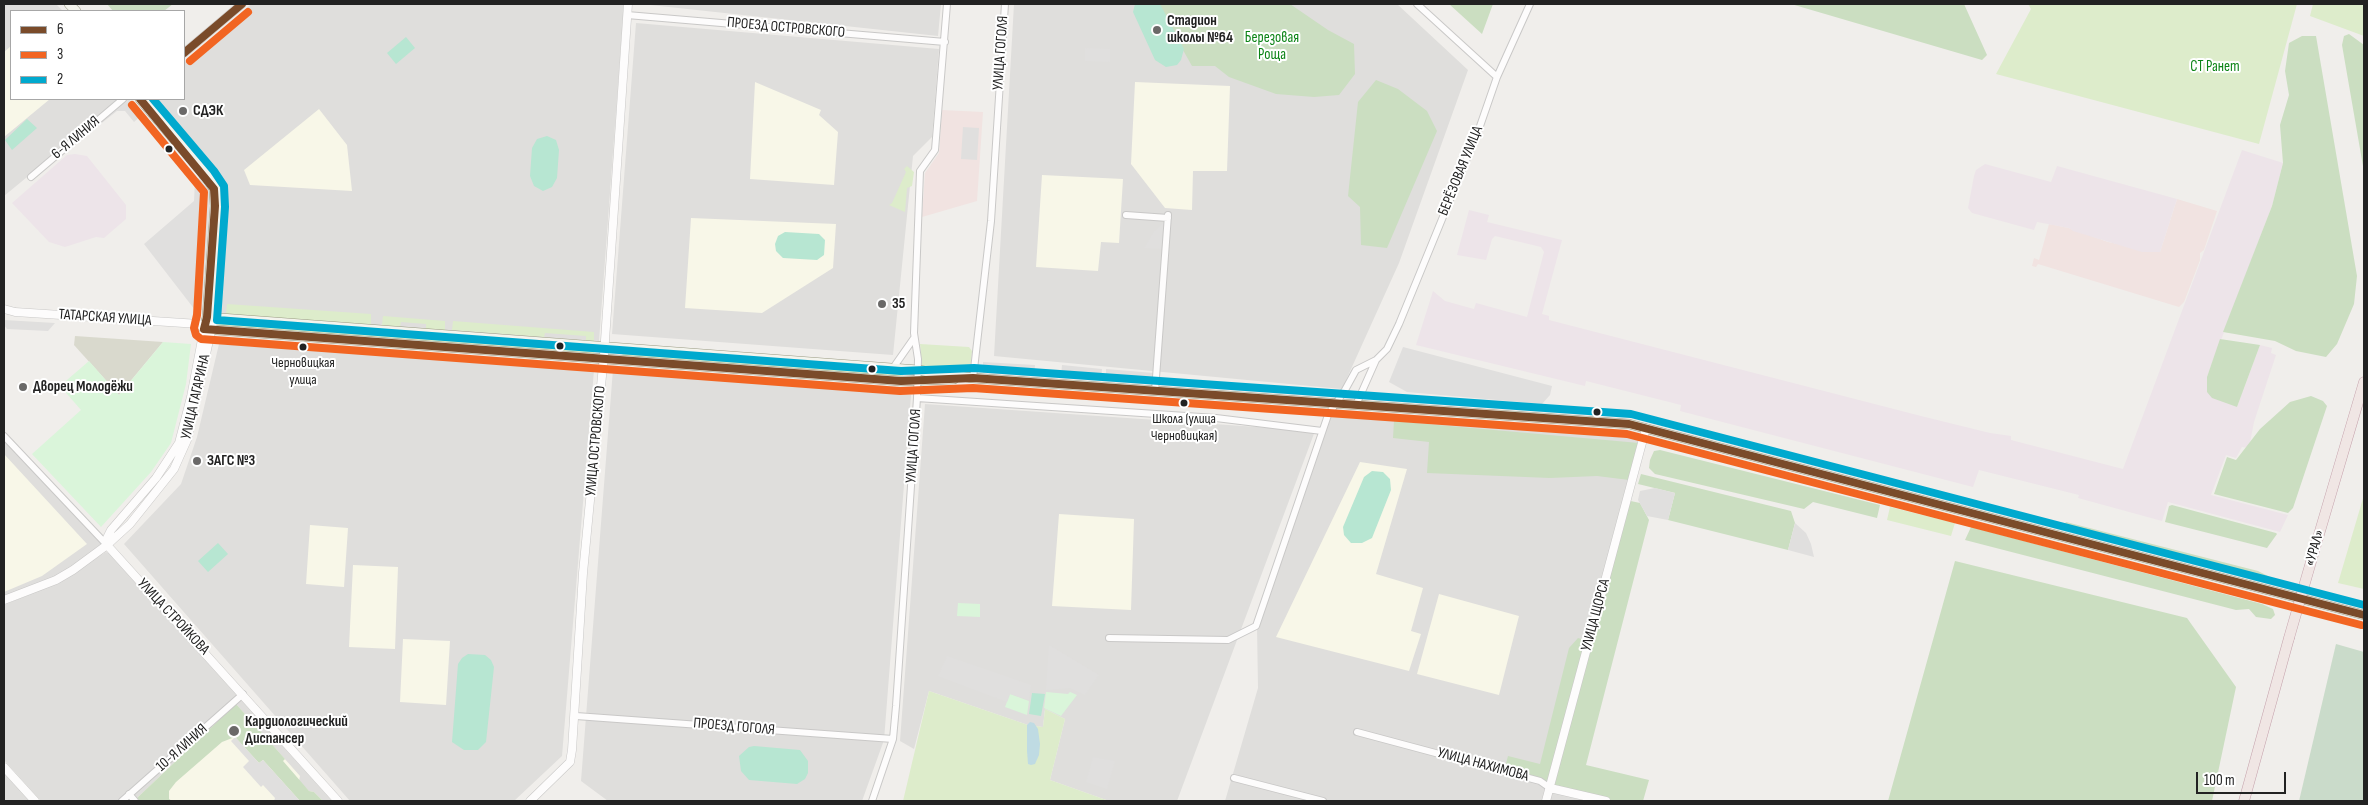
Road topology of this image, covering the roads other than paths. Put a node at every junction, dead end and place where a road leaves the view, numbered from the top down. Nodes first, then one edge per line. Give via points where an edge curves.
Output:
1 (242, 4) edge
2 (628, 4) edge
3 (947, 4) edge
4 (1005, 4) edge
5 (1417, 4) edge
6 (1530, 4) edge
7 (627, 15) junction
8 (945, 42) junction
9 (185, 52) edge
10 (1497, 77) junction
11 (122, 100) edge
12 (141, 100) edge
13 (147, 100) edge
14 (148, 100) edge
15 (149, 109) junction
16 (31, 177) dead end
17 (1126, 216) dead end
18 (4, 309) edge
19 (210, 318) junction
20 (204, 328) junction
21 (914, 338) junction
22 (605, 346) junction
23 (604, 359) junction
24 (1376, 360) junction
25 (893, 368) junction
26 (918, 370) junction
27 (973, 378) junction
28 (918, 381) junction
29 (2364, 382) edge
30 (1155, 391) junction
31 (917, 398) junction
32 (1334, 404) junction
33 (1356, 405) junction
34 (1646, 428) junction
35 (1322, 432) junction
36 (4, 436) edge
37 (107, 545) junction
38 (4, 600) edge
39 (2364, 615) edge
40 (1109, 638) dead end
41 (243, 694) junction
42 (576, 716) junction
43 (1358, 732) dead end
44 (893, 739) junction
45 (4, 767) edge
46 (1234, 778) dead end
47 (1550, 788) junction
48 (129, 794) junction
49 (35, 801) edge
50 (122, 801) edge
51 (135, 801) edge
52 (338, 801) edge
53 (530, 801) edge
54 (872, 801) edge
55 (1323, 801) edge
56 (1546, 801) edge
57 (1606, 801) edge
58 (2244, 801) edge

1 - 9 street
2 - 7 street, УЛИЦА ОСТРОВСКОГО
3 - 8 street, УЛИЦА ГОГОЛЯ
4 - 27 street, УЛИЦА ГОГОЛЯ via 991,221
5 - 10 street
6 - 10 street, БЕРЁЗОВАЯ УЛИЦА
7 - 8 street, ПРОЕЗД ОСТРОВСКОГО
7 - 22 street, УЛИЦА ОСТРОВСКОГО
8 - 21 street, УЛИЦА ГОГОЛЯ via 935,150 920,171
10 - 24 street, БЕРЁЗОВАЯ УЛИЦА via 1399,324 1387,349
11 - 16 street, 6-Я ЛИНИЯ
12 - 15 main road, УЛИЦА ГАГАРИНА
13 - 15 main road
14 - 19 main road, УЛИЦА ГАГАРИНА via 212,172 220,187 219,244
15 - 19 main road, УЛИЦА ГАГАРИНА via 214,188
17 - 30 street via 1168,217
18 - 20 street, ТАТАРСКАЯ УЛИЦА
19 - 20 main road, УЛИЦА ГАГАРИНА
19 - 22 main road
20 - 23 main road
20 - 37 street, УЛИЦА ГАГАРИНА via 187,440 174,469 130,524
21 - 25 street
21 - 26 street, УЛИЦА ГОГОЛЯ
22 - 23 street, УЛИЦА ОСТРОВСКОГО
22 - 25 main road
23 - 28 main road
23 - 42 street, УЛИЦА ОСТРОВСКОГО via 583,573
24 - 32 street, БЕРЁЗОВАЯ УЛИЦА via 1356,370
24 - 33 street, БЕРЁЗОВАЯ УЛИЦА
25 - 26 main road
26 - 27 main road
26 - 28 street, УЛИЦА ГОГОЛЯ
27 - 28 main road
27 - 30 main road
28 - 31 street, УЛИЦА ГОГОЛЯ
29 - 58 highway, «УРАЛ», bridge
30 - 32 main road
31 - 35 street via 1216,418
31 - 44 street, УЛИЦА ГОГОЛЯ
32 - 33 main road
32 - 35 street, БЕРЁЗОВАЯ УЛИЦА
33 - 34 main road via 1629,424
34 - 39 main road
34 - 47 street, УЛИЦА ЩОРСА
35 - 40 street, БЕРЁЗОВАЯ УЛИЦА via 1256,626 1228,640
36 - 37 street, УЛИЦА СТРОЙКОВА
37 - 38 street, УЛИЦА ГАГАРИНА via 56,580
37 - 41 street, УЛИЦА СТРОЙКОВА
41 - 48 street, 10-Я ЛИНИЯ
41 - 52 street, УЛИЦА СТРОЙКОВА
42 - 44 street, ПРОЕЗД ГОГОЛЯ
42 - 53 street, УЛИЦА ОСТРОВСКОГО via 570,762
43 - 47 street, УЛИЦА НАХИМОВА via 1540,781
44 - 54 street, УЛИЦА ГОГОЛЯ
45 - 49 street
46 - 55 street
47 - 56 street, УЛИЦА ЩОРСА
47 - 57 street, УЛИЦА НАХИМОВА
48 - 50 street, 10-Я ЛИНИЯ
48 - 51 street

